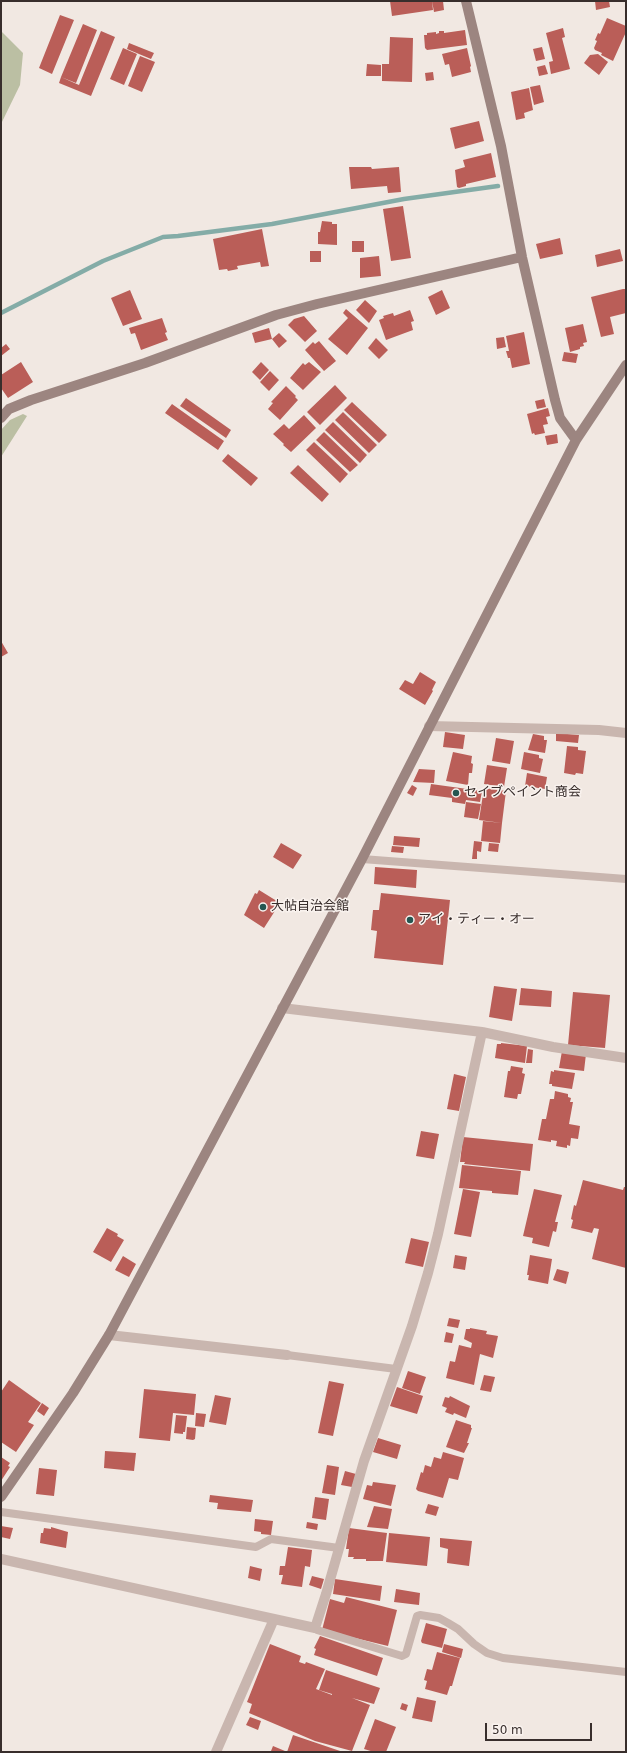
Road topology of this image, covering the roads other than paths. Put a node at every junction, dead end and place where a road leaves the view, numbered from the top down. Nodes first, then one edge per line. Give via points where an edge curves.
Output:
1 (466, 1) edge
2 (522, 257) junction
3 (626, 366) edge
4 (1, 418) edge
5 (576, 440) junction
6 (429, 726) junction
7 (626, 733) edge
8 (362, 859) junction
9 (626, 879) edge
10 (282, 1008) junction
11 (482, 1032) junction
12 (626, 1058) edge
13 (109, 1335) junction
14 (287, 1355) joint
15 (396, 1369) junction
16 (1, 1497) edge
17 (1, 1512) edge
18 (339, 1548) junction
19 (1, 1559) edge
20 (274, 1619) junction
21 (315, 1628) junction
22 (626, 1672) edge
23 (216, 1752) edge

1 - 2 street via 501,146
2 - 4 street via 276,315 152,361 31,400 9,410
2 - 5 street via 560,418
3 - 5 street
5 - 6 street
6 - 7 street via 598,730
6 - 8 street
8 - 9 lane
8 - 10 street
10 - 11 street
10 - 13 street
11 - 12 street via 553,1047
11 - 15 street via 438,1234 428,1273
13 - 14 street
13 - 16 street via 73,1393
14 - 15 lane
15 - 18 street via 364,1461
17 - 18 lane via 256,1547 271,1539
18 - 21 street
19 - 20 street
20 - 21 street
20 - 23 street
21 - 22 lane via 402,1656 406,1654 416,1616 420,1615 439,1618 458,1629 474,1644 503,1658

